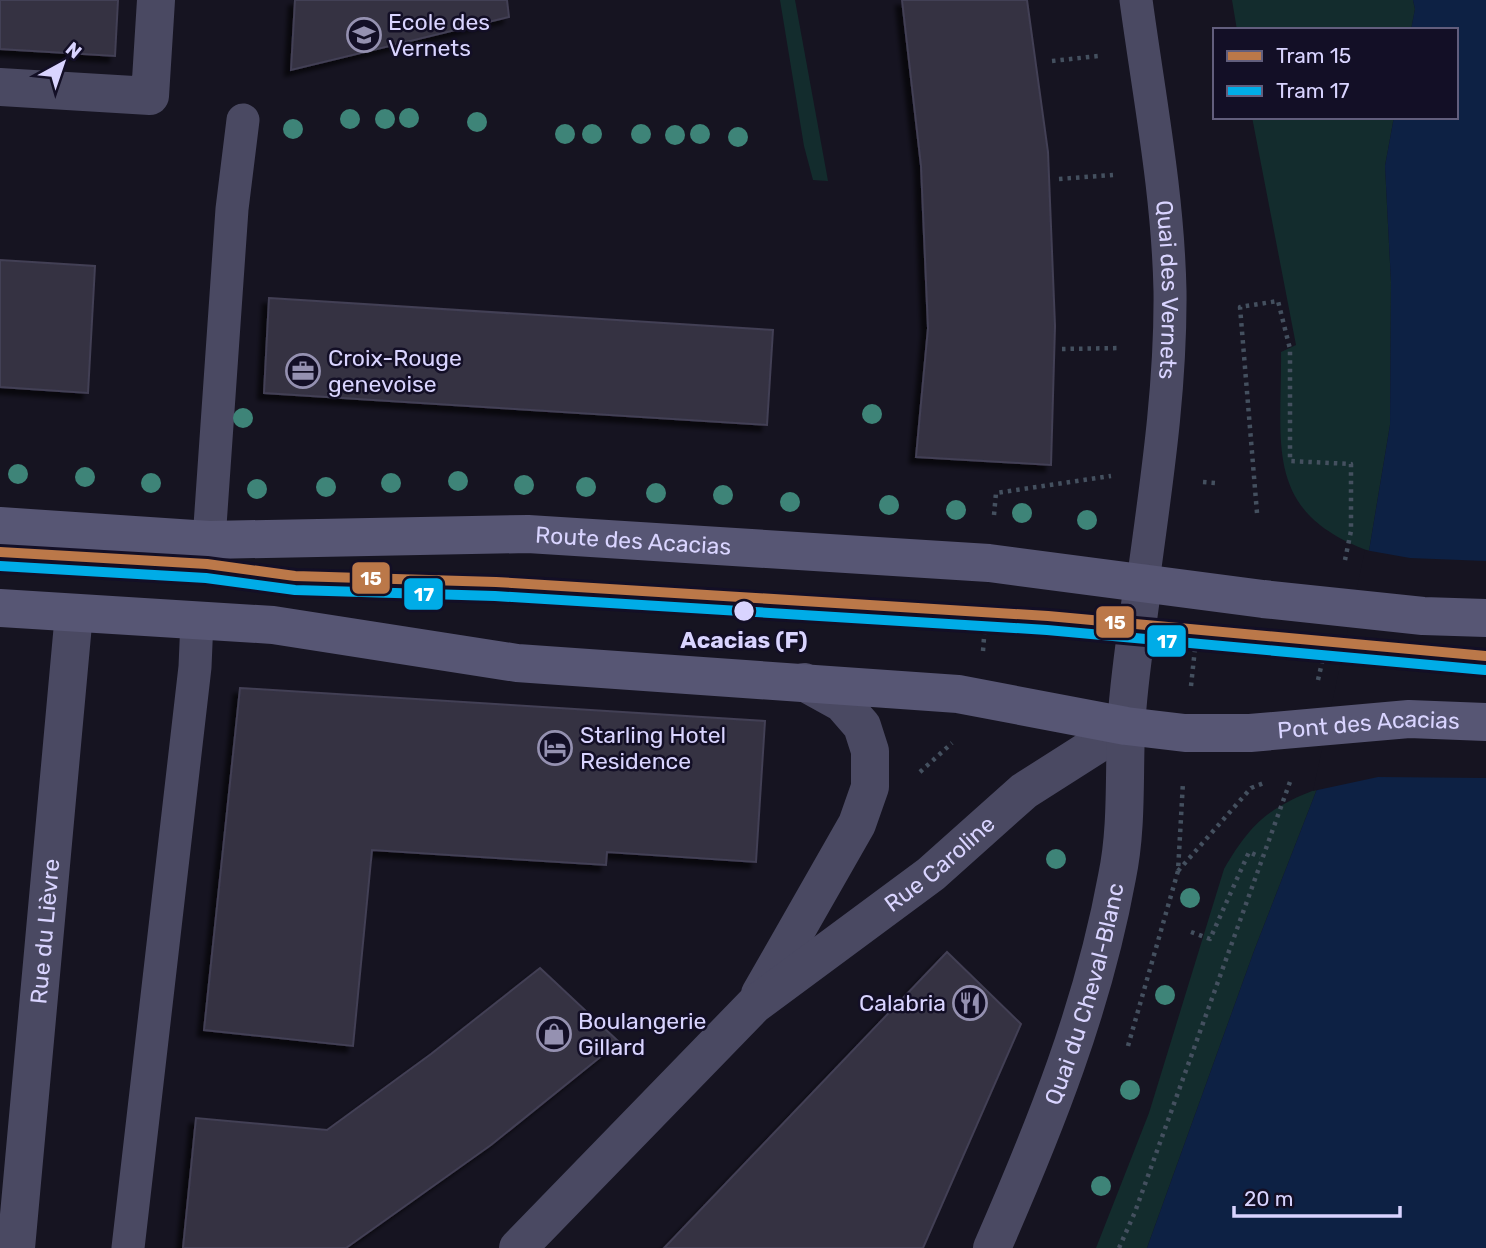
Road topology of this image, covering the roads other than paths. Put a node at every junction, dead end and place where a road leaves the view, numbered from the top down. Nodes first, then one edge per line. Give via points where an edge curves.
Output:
1 (156, 0) edge
2 (1136, 0) edge
3 (0, 88) edge
4 (243, 120) dead end
5 (0, 526) edge
6 (209, 540) junction
7 (1143, 582) junction
8 (0, 608) edge
9 (74, 613) junction
10 (1486, 618) edge
11 (197, 620) junction
12 (804, 682) junction
13 (1486, 722) edge
14 (1126, 726) junction
15 (754, 1005) junction
16 (16, 1248) edge
17 (128, 1248) edge
18 (519, 1248) edge
19 (992, 1248) edge

1 - 3 street via 150,96
2 - 7 lane, Quai des Vernets via 1167,228 1170,291 1167,395
4 - 6 lane via 232,209
5 - 6 main road, Route des Acacias
6 - 7 main road, Route des Acacias via 528,534 989,563
7 - 10 main road, Route des Acacias via 1423,616
7 - 14 street
8 - 9 main road
9 - 11 main road
9 - 16 street, Rue du Lièvre
11 - 12 main road via 273,625 517,663
11 - 17 lane
12 - 14 main road via 980,697
12 - 15 street, Rue Caroline via 842,703 862,726 870,751 870,787 857,824
13 - 14 main road, Pont des Acacias via 1409,719 1250,733 1185,733
14 - 15 street, Rue Caroline via 1024,791 931,874
14 - 19 street, Quai du Cheval-Blanc via 1124,829 1101,955 1075,1046
15 - 18 street, Rue Caroline

